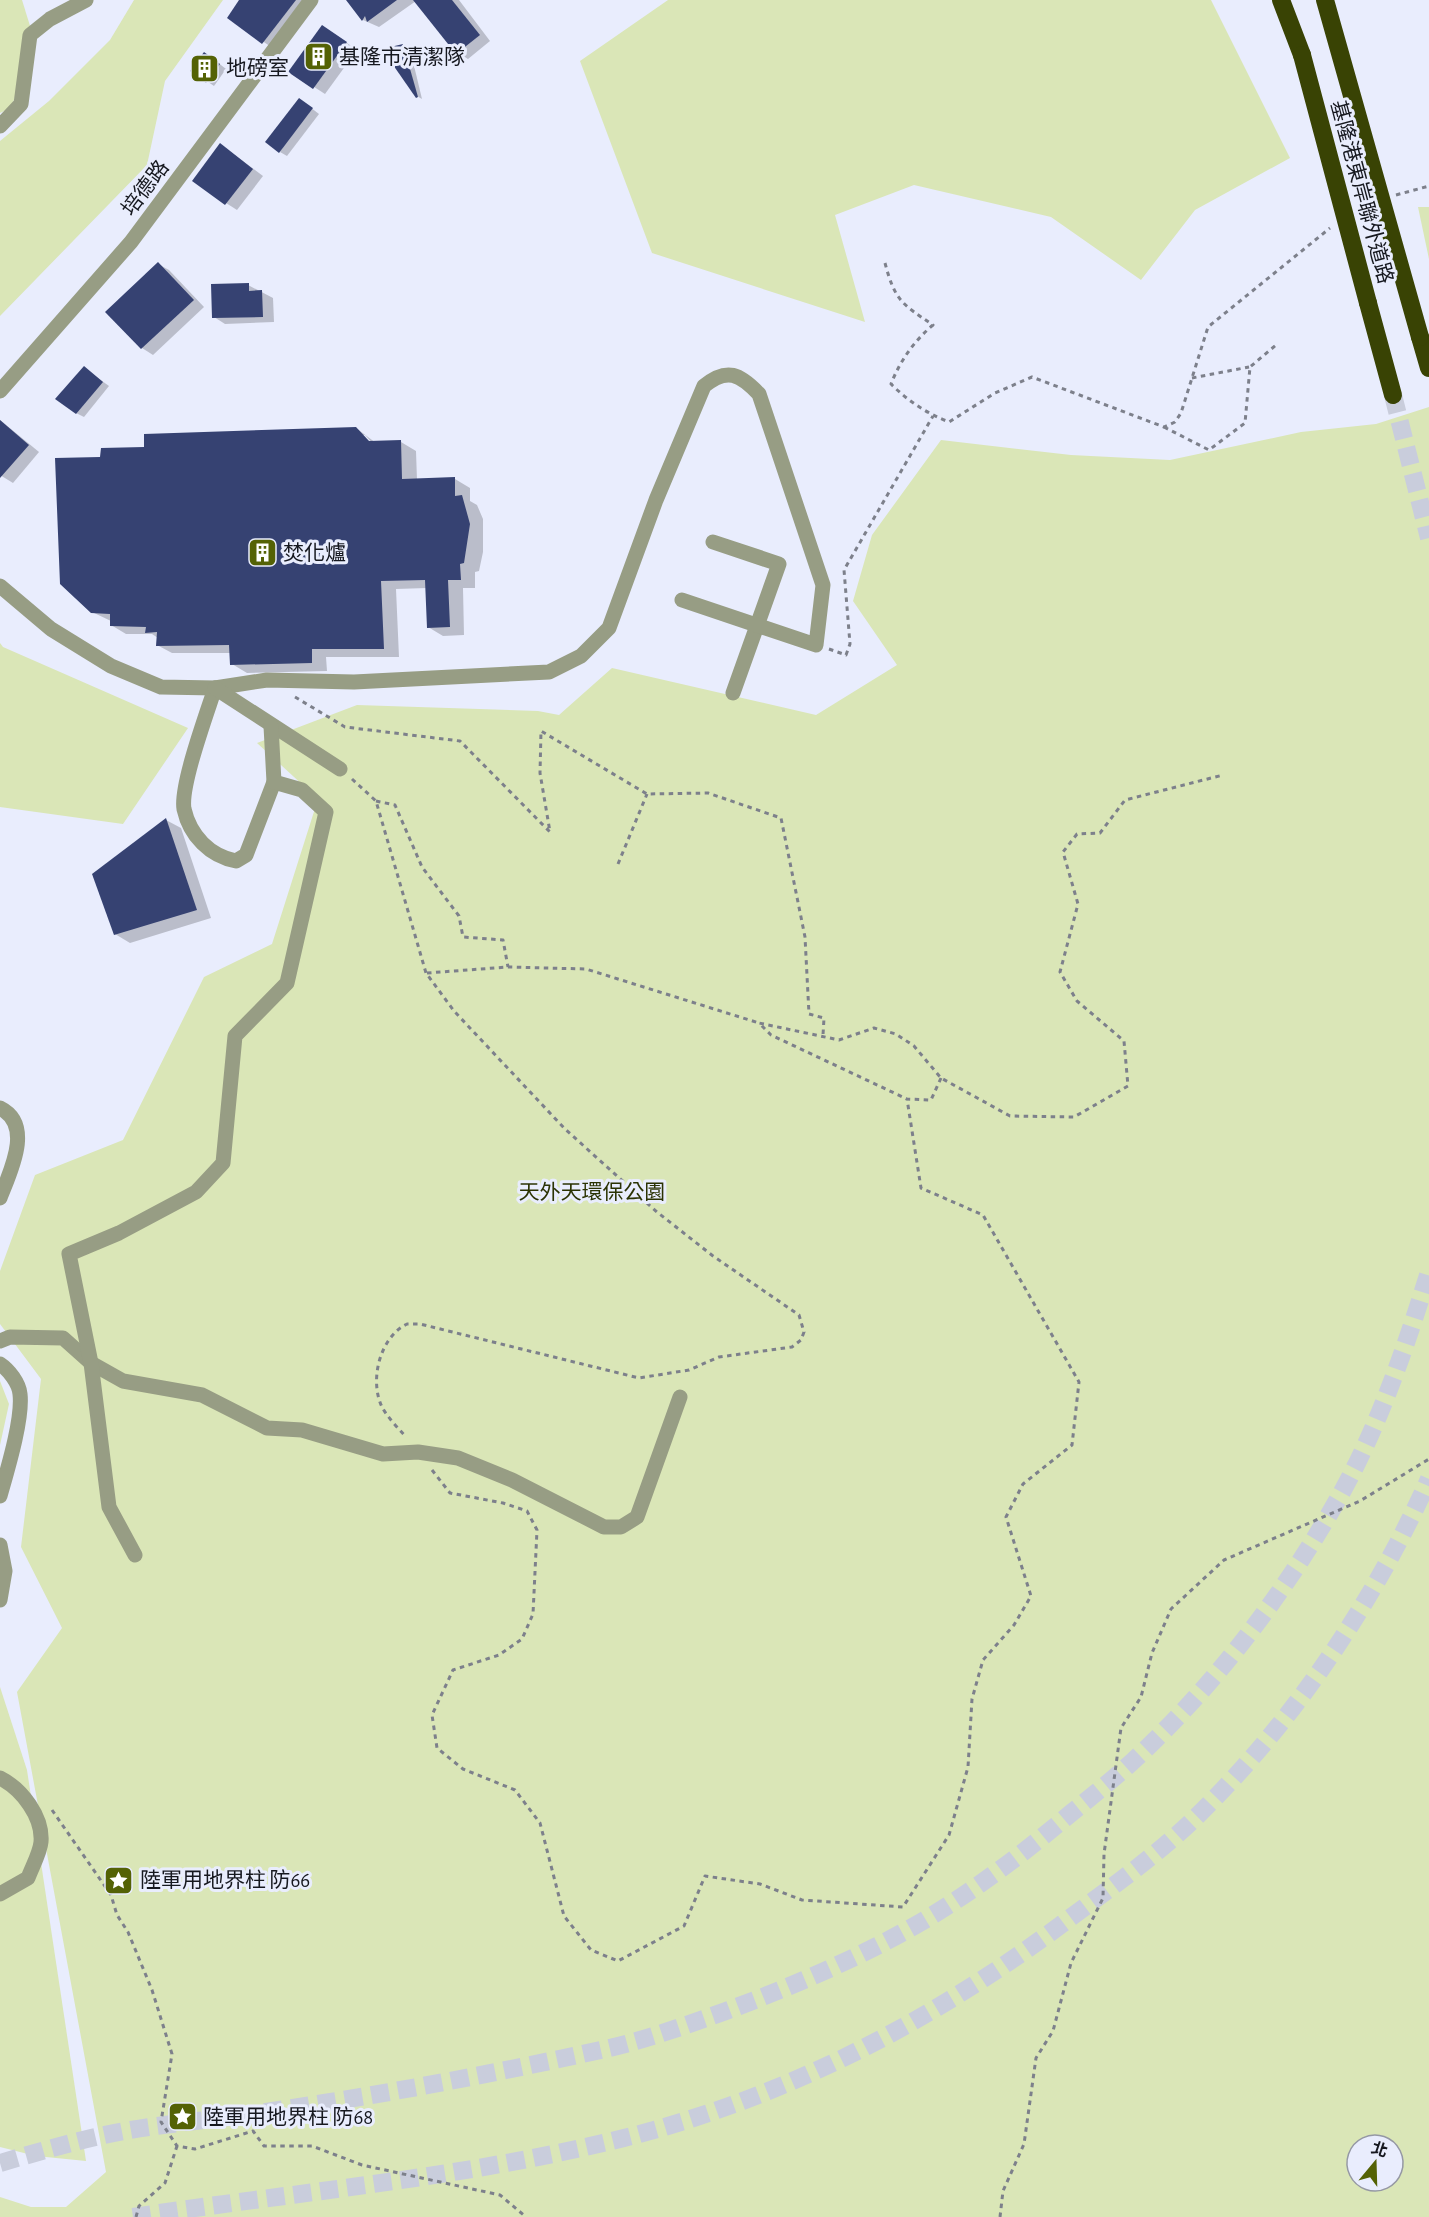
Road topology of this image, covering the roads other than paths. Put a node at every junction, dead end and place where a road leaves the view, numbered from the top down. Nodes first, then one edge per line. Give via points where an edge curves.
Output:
1 (86, 0) edge
2 (311, 0) edge
3 (1281, 0) edge
4 (1289, 0) edge
5 (1325, 0) edge
6 (1302, 55) junction
7 (0, 126) edge
8 (1429, 368) edge
9 (0, 391) edge
10 (1393, 395) tunnel mouth
11 (713, 542) dead end
12 (0, 586) edge
13 (682, 600) dead end
14 (757, 625) junction
15 (215, 688) junction
16 (733, 693) dead end
17 (271, 726) junction
18 (340, 769) road end
19 (274, 782) junction
20 (0, 1108) edge
21 (0, 1198) edge
22 (0, 1341) edge
23 (91, 1363) junction
24 (0, 1364) edge
25 (680, 1397) dead end
26 (0, 1496) edge
27 (0, 1545) edge
28 (135, 1555) dead end
29 (0, 1600) edge
30 (1, 1776) edge
31 (0, 1894) edge

1 - 7 street via 30,35 21,104
2 - 9 street, 培德路 via 131,242
3 - 6 highway
4 - 6 highway, 基隆港東岸聯外道路
5 - 8 highway, 基隆港東岸聯外道路, bridge
6 - 10 highway, 基隆港東岸聯外道路, bridge
11 - 14 street via 779,564
12 - 15 street via 51,629 129,675 161,687
13 - 14 street
14 - 15 street via 816,645 823,585 759,394 745,380 729,374 715,377 704,386 609,628 581,656 549,672 354,681 267,680
14 - 16 street
15 - 17 street
15 - 19 street via 185,791 184,809 199,842 220,858 236,861 246,855
17 - 18 street
17 - 19 street
19 - 23 street via 302,790 326,812 287,983 235,1036 223,1163 196,1192 119,1233 69,1254
20 - 21 street via 18,1131 16,1155
22 - 23 street via 10,1337 63,1338
23 - 25 street via 123,1381 202,1395 267,1428 302,1431 383,1454 418,1452 458,1458 512,1480 604,1527 621,1527 637,1517
23 - 28 street via 109,1507
24 - 26 street via 9,1370 21,1394 14,1443
27 - 29 street via 5,1571
30 - 31 street via 35,1814 41,1842 28,1878

